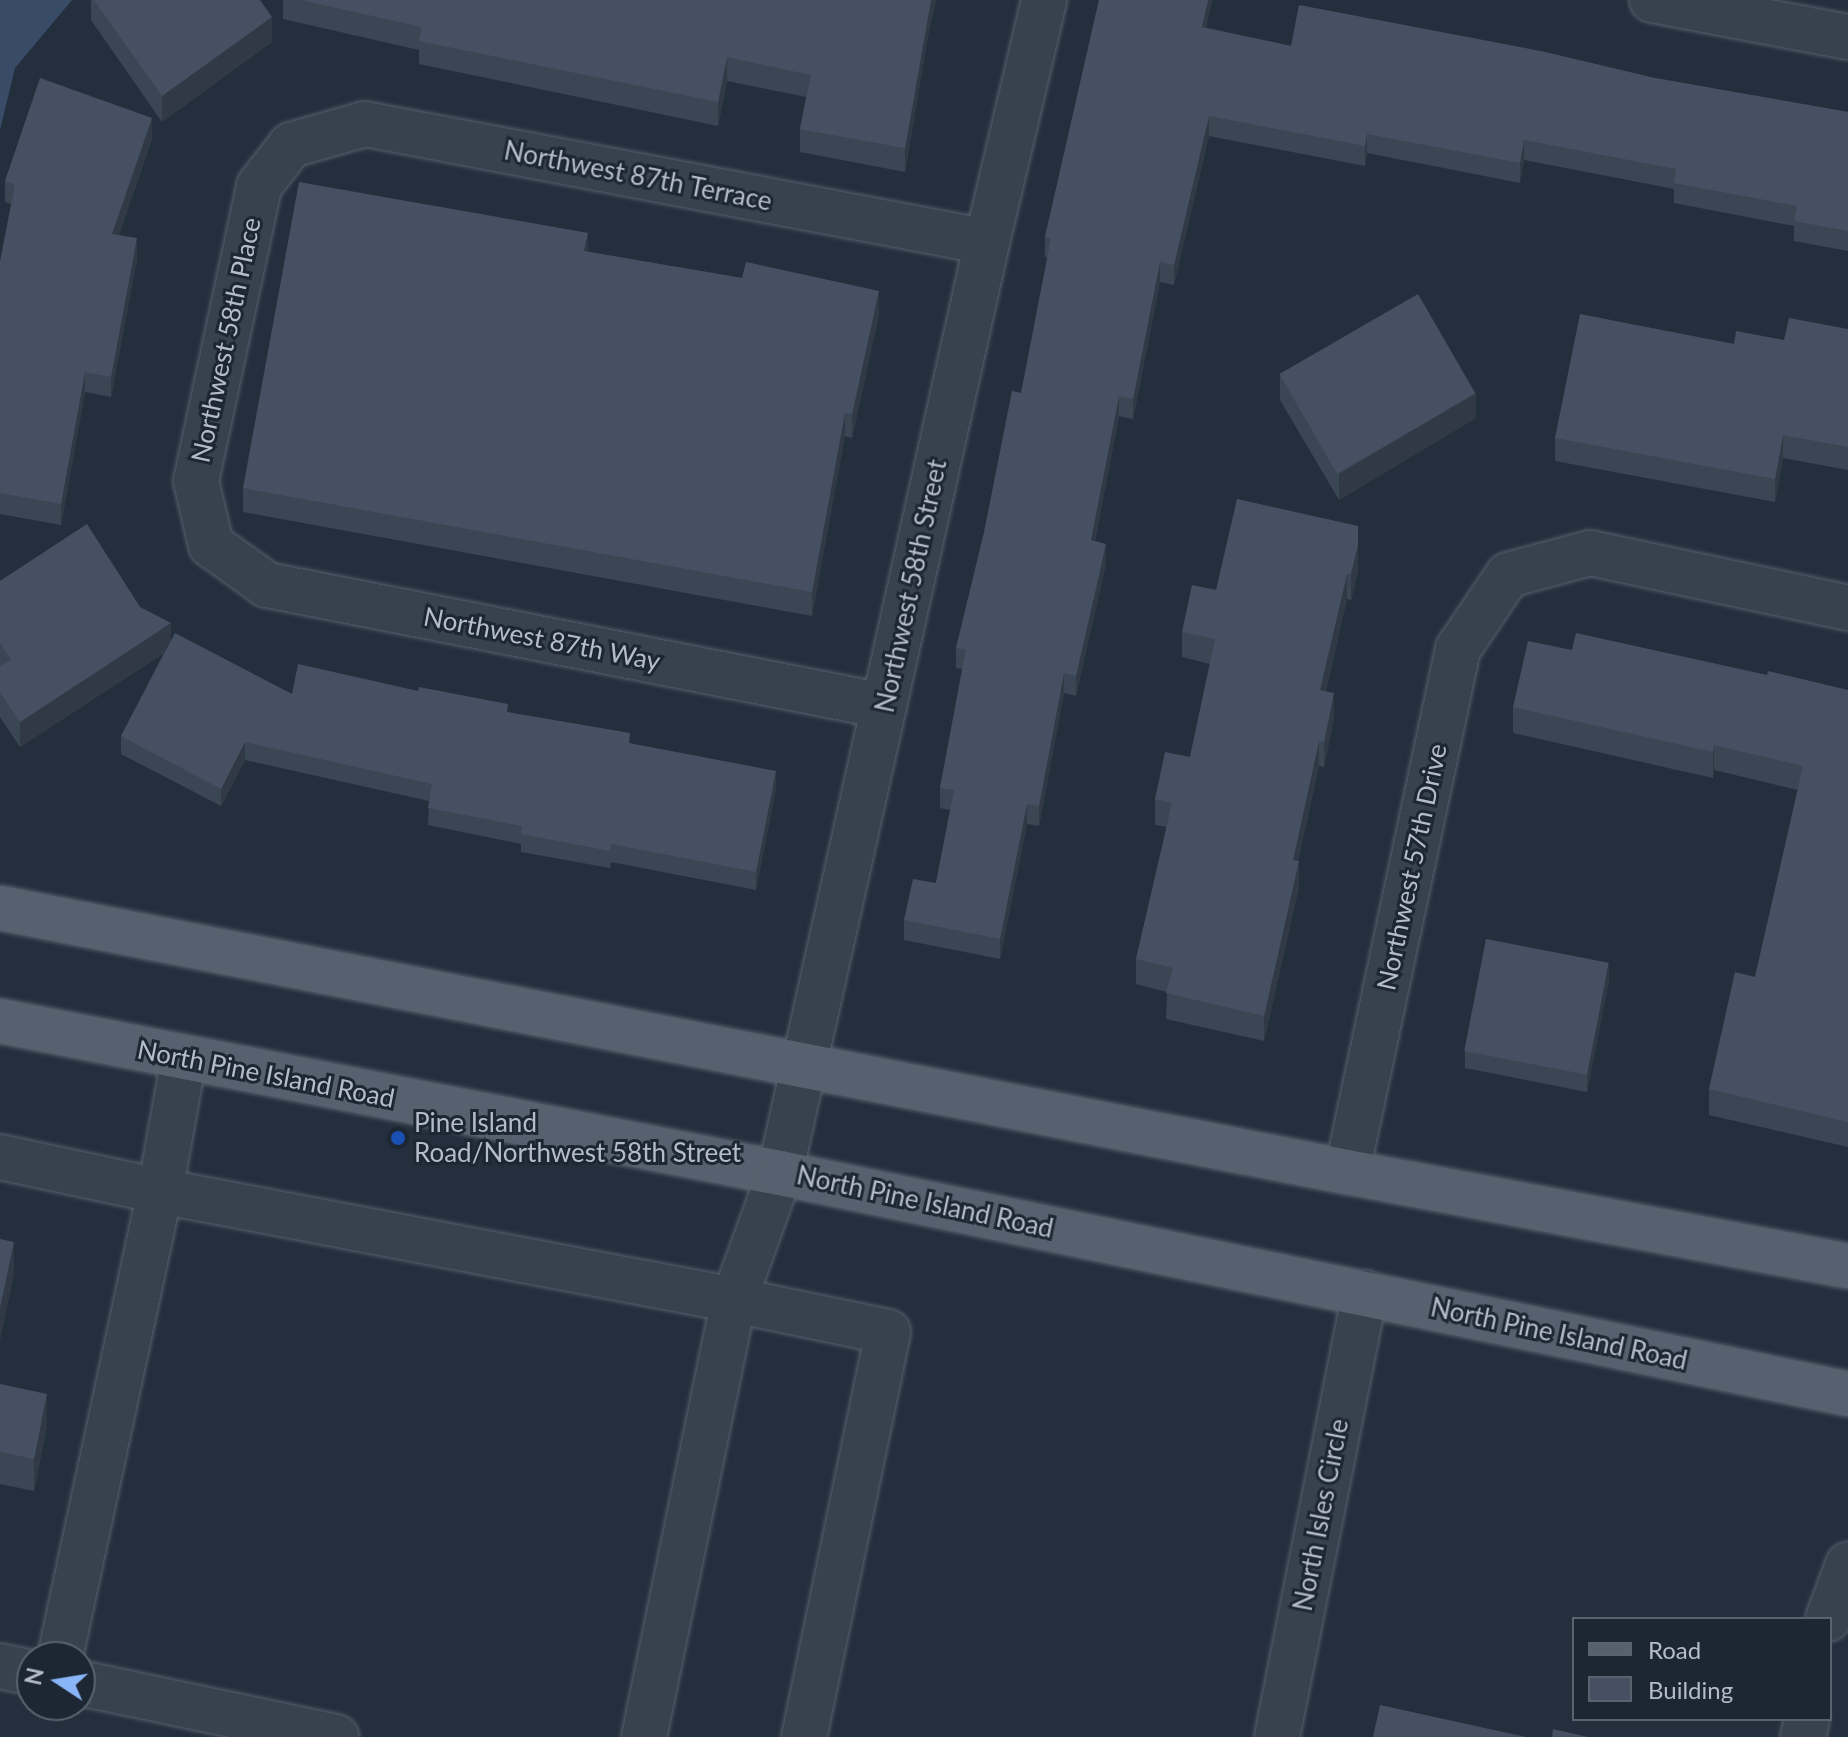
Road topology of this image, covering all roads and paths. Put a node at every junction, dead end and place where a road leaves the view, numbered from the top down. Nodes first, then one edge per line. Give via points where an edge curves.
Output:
1 (1044, 0) edge
2 (1652, 0) edge
3 (1848, 37) edge
4 (291, 145) joint
5 (987, 242) junction
6 (211, 545) joint
7 (1848, 608) edge
8 (884, 706) junction
9 (0, 908) edge
10 (0, 1021) edge
11 (184, 1058) junction
12 (803, 1063) junction
13 (0, 1157) edge
14 (1347, 1172) junction
15 (780, 1173) junction
16 (160, 1191) junction
17 (1848, 1266) edge
18 (1365, 1293) junction
19 (734, 1300) junction
20 (1848, 1394) edge
21 (1848, 1565) edge
22 (1829, 1617) edge
23 (63, 1641) edge
24 (96, 1686) edge
25 (336, 1737) edge
26 (644, 1737) edge
27 (804, 1737) edge
28 (1277, 1737) edge

1 - 5 street, Northwest 58th Street
2 - 3 street
4 - 5 street, Northwest 87th Terrace via 365,124
4 - 6 street, Northwest 58th Place via 259,186 196,481
5 - 8 street, Northwest 58th Street
6 - 8 street, Northwest 87th Way via 267,585
7 - 14 street, Northwest 57th Drive via 1590,553 1508,575 1458,649
8 - 12 street, Northwest 58th Street
9 - 12 main road
10 - 11 main road, North Pine Island Road
11 - 15 main road, North Pine Island Road
11 - 16 street
12 - 14 main road
12 - 15 street, Northwest 58th Street
13 - 16 street
14 - 17 main road
15 - 18 main road, North Pine Island Road
15 - 19 street, Northwest 58th Street
16 - 19 street
16 - 23 street
18 - 20 main road, North Pine Island Road
18 - 28 street, North Isles Circle
19 - 26 street, Northwest 58th Street
19 - 27 street via 888,1332
21 - 22 street
24 - 25 street

